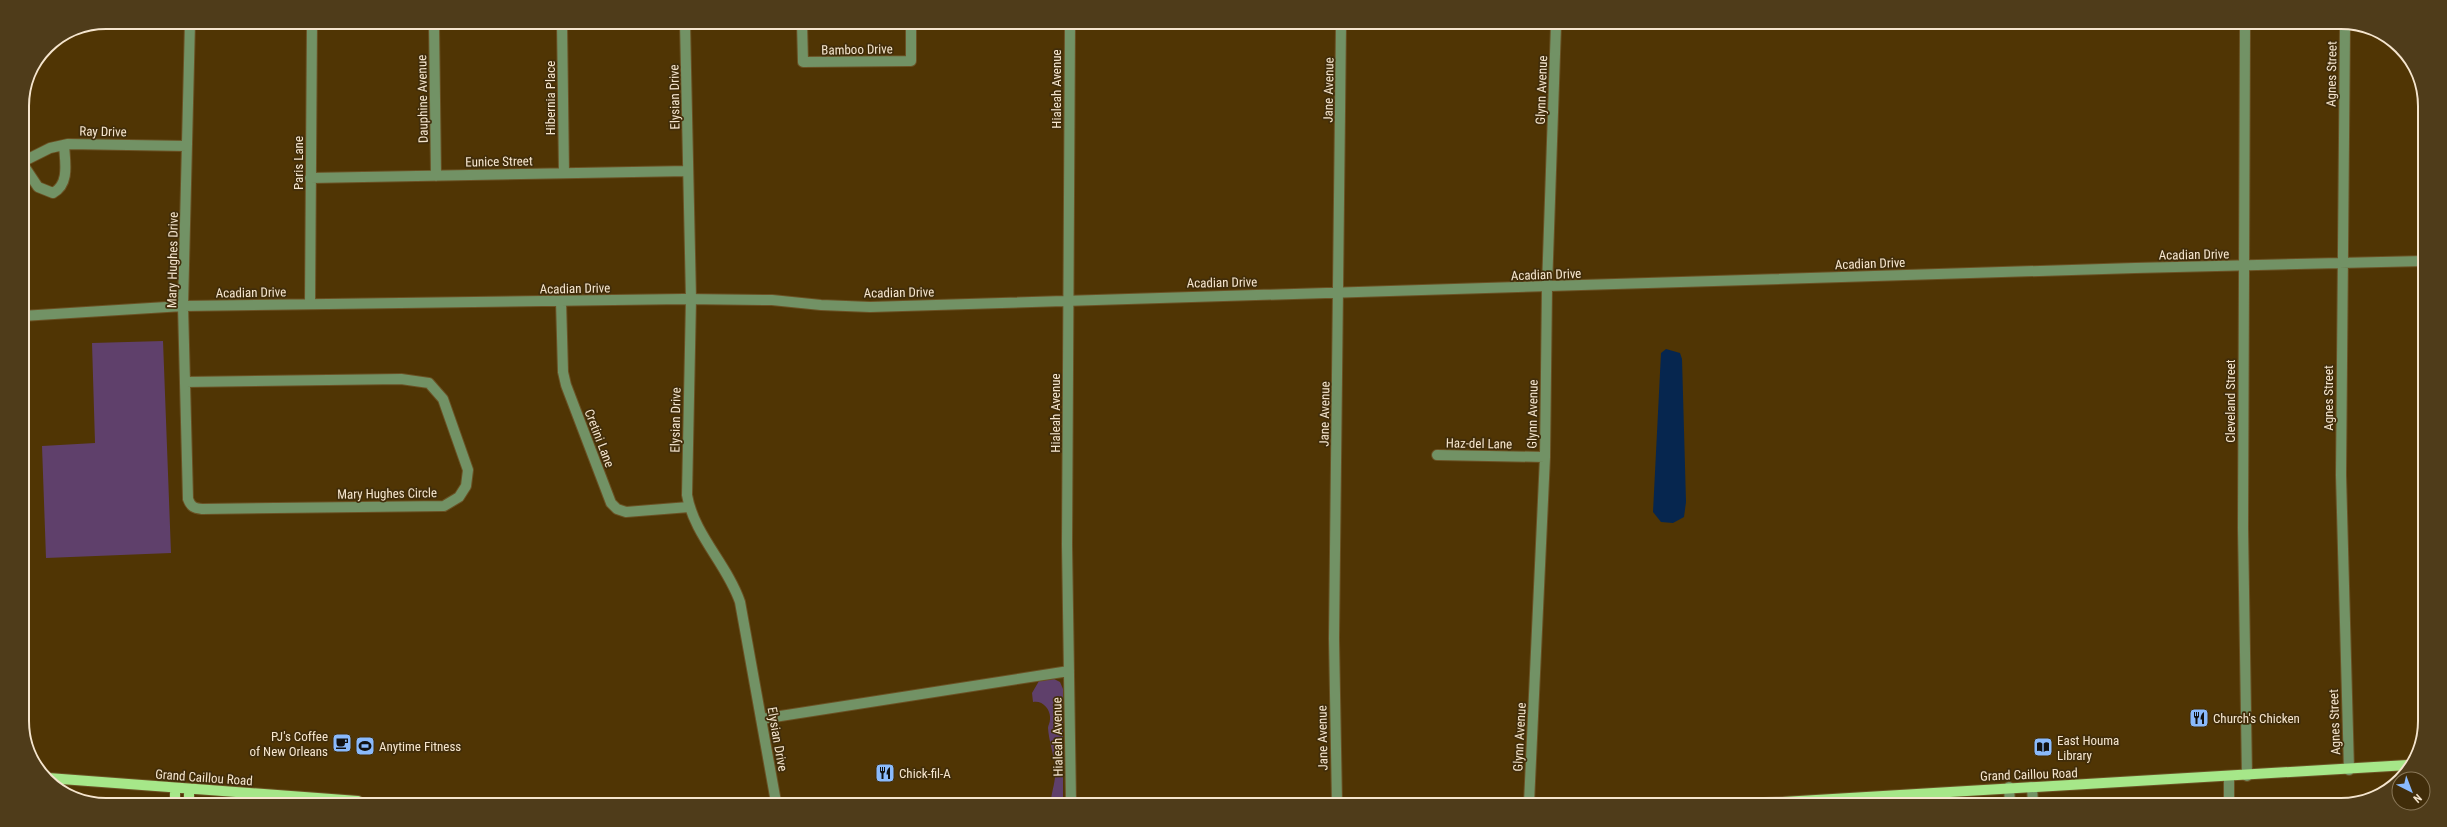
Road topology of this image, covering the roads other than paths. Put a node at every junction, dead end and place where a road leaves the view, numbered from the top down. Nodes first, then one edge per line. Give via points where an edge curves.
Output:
1 (190, 29) edge
2 (312, 29) edge
3 (434, 29) edge
4 (562, 29) edge
5 (685, 29) edge
6 (802, 29) edge
7 (911, 29) edge
8 (1070, 29) edge
9 (1341, 29) edge
10 (1556, 29) edge
11 (2245, 29) edge
12 (2346, 29) edge
13 (64, 145) junction
14 (187, 146) junction
15 (29, 158) edge
16 (688, 171) junction
17 (29, 173) edge
18 (564, 173) junction
19 (436, 176) junction
20 (310, 178) junction
21 (2418, 261) edge
22 (2342, 264) junction
23 (2243, 266) junction
24 (1547, 287) junction
25 (1338, 293) junction
26 (691, 299) junction
27 (561, 301) junction
28 (1068, 302) junction
29 (310, 304) junction
30 (183, 306) junction
31 (29, 316) edge
32 (185, 382) junction
33 (1437, 455) dead end
34 (1545, 457) junction
35 (188, 499) joint
36 (689, 507) junction
37 (1069, 671) junction
38 (761, 719) junction
39 (2404, 765) edge
40 (2349, 770) junction
41 (2247, 776) junction
42 (2229, 777) junction
43 (56, 779) edge
44 (2009, 787) junction
45 (2032, 787) junction
46 (175, 788) junction
47 (189, 789) junction
48 (175, 798) edge
49 (188, 798) edge
50 (293, 798) edge
51 (775, 798) edge
52 (1071, 798) edge
53 (1336, 798) edge
54 (1528, 798) edge
55 (1864, 798) edge
56 (2010, 798) edge
57 (2033, 798) edge
58 (2229, 798) edge

1 - 14 street, Mary Hughes Drive
2 - 20 street, Paris Lane
3 - 19 street, Dauphine Avenue
4 - 18 street, Hibernia Place
5 - 16 street, Elysian Drive
6 - 7 street, Bamboo Drive via 803,62 911,61
8 - 28 street, Hialeah Avenue
9 - 25 street, Jane Avenue
10 - 24 street, Glynn Avenue
11 - 23 street, Cleveland Street
12 - 22 street, Agnes Street
13 - 14 street, Ray Drive
13 - 15 street, Ray Drive via 50,148
13 - 17 street via 65,178 63,184 53,193 38,187
14 - 30 street, Mary Hughes Drive
16 - 18 street, Eunice Street
16 - 26 street, Elysian Drive
18 - 19 street, Eunice Street
19 - 20 street, Eunice Street
20 - 29 street, Paris Lane
21 - 22 street, Acadian Drive
22 - 23 street, Acadian Drive
22 - 40 street, Agnes Street via 2341,529
23 - 24 street, Acadian Drive
23 - 41 street, Cleveland Street
24 - 25 street, Acadian Drive
24 - 34 street, Glynn Avenue
25 - 28 street, Acadian Drive
25 - 53 street, Jane Avenue via 1334,639
26 - 27 street, Acadian Drive
26 - 28 street, Acadian Drive via 772,300 870,307
26 - 36 street, Elysian Drive via 687,486
27 - 29 street, Acadian Drive
27 - 36 street, Cretini Lane via 563,372 566,385 611,502 616,509 626,512
28 - 37 street, Hialeah Avenue
29 - 30 street, Acadian Drive
30 - 31 street, Acadian Drive
30 - 32 street, Mary Hughes Drive
32 - 35 street, Mary Hughes Drive
32 - 35 street, Mary Hughes Circle via 401,379 429,383 443,399 469,475 460,497 444,506 202,509 194,508
33 - 34 street, Haz-del Lane
34 - 54 street, Glynn Avenue
36 - 38 street, Elysian Drive via 694,520 729,575 738,597
37 - 38 street
37 - 52 street, Hialeah Avenue
38 - 51 street, Elysian Drive
39 - 40 main road, Grand Caillou Road
40 - 41 main road, Grand Caillou Road
41 - 42 main road, Grand Caillou Road
42 - 45 main road, Grand Caillou Road
42 - 58 street
43 - 46 main road, Grand Caillou Road
44 - 45 main road, Grand Caillou Road
44 - 55 main road, Grand Caillou Road
44 - 56 street
45 - 57 street
46 - 47 main road, Grand Caillou Road
46 - 48 main road
47 - 49 main road
47 - 50 main road, Grand Caillou Road

